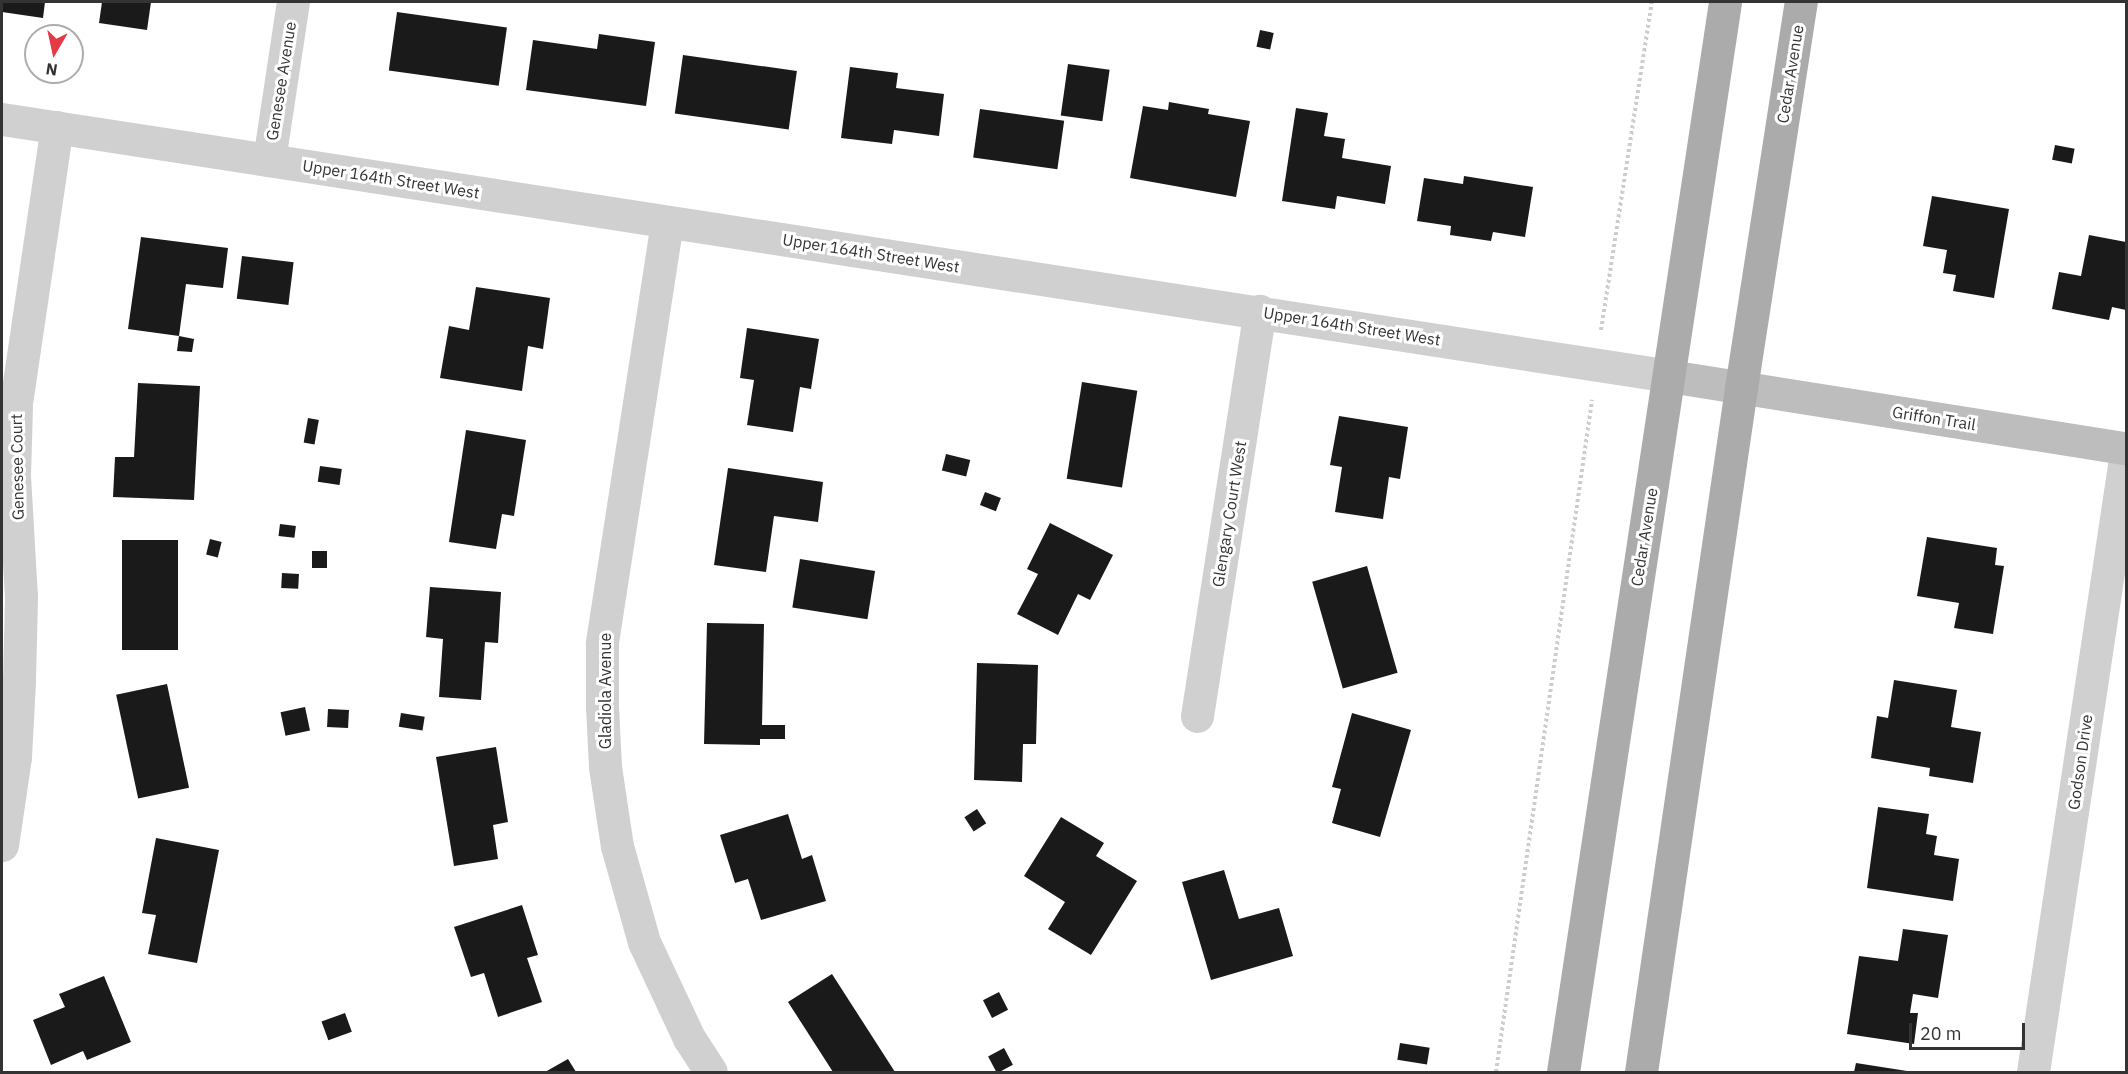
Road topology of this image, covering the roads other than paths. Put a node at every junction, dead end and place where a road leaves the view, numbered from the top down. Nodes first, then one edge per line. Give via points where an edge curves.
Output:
1 (293, 2) edge
2 (1725, 2) edge
3 (1802, 2) edge
4 (2, 119) edge
5 (57, 127) junction
6 (269, 160) junction
7 (667, 222) junction
8 (1260, 311) junction
9 (1669, 376) junction
10 (1741, 387) junction
11 (2127, 450) edge
12 (1197, 716) dead end
13 (2, 844) edge
14 (711, 1072) edge
15 (1563, 1072) edge
16 (1641, 1072) edge
17 (2033, 1072) edge

1 - 6 street, Genesee Avenue
2 - 9 main road, Cedar Avenue
3 - 10 main road, Cedar Avenue
4 - 5 street, Upper 164th Street West
5 - 6 street, Upper 164th Street West
5 - 13 street, Genesee Court via 16,403 19,680 15,757
6 - 7 street, Upper 164th Street West
7 - 8 street, Upper 164th Street West
7 - 14 street, Gladiola Avenue via 602,643 605,767 617,846 644,942 689,1038
8 - 9 street, Upper 164th Street West
8 - 12 street, Glengary Court West
9 - 10 street, Upper 164th Street West
9 - 15 main road, Cedar Avenue
10 - 11 street, Griffon Trail
10 - 16 main road, Cedar Avenue
11 - 17 street, Godson Drive

